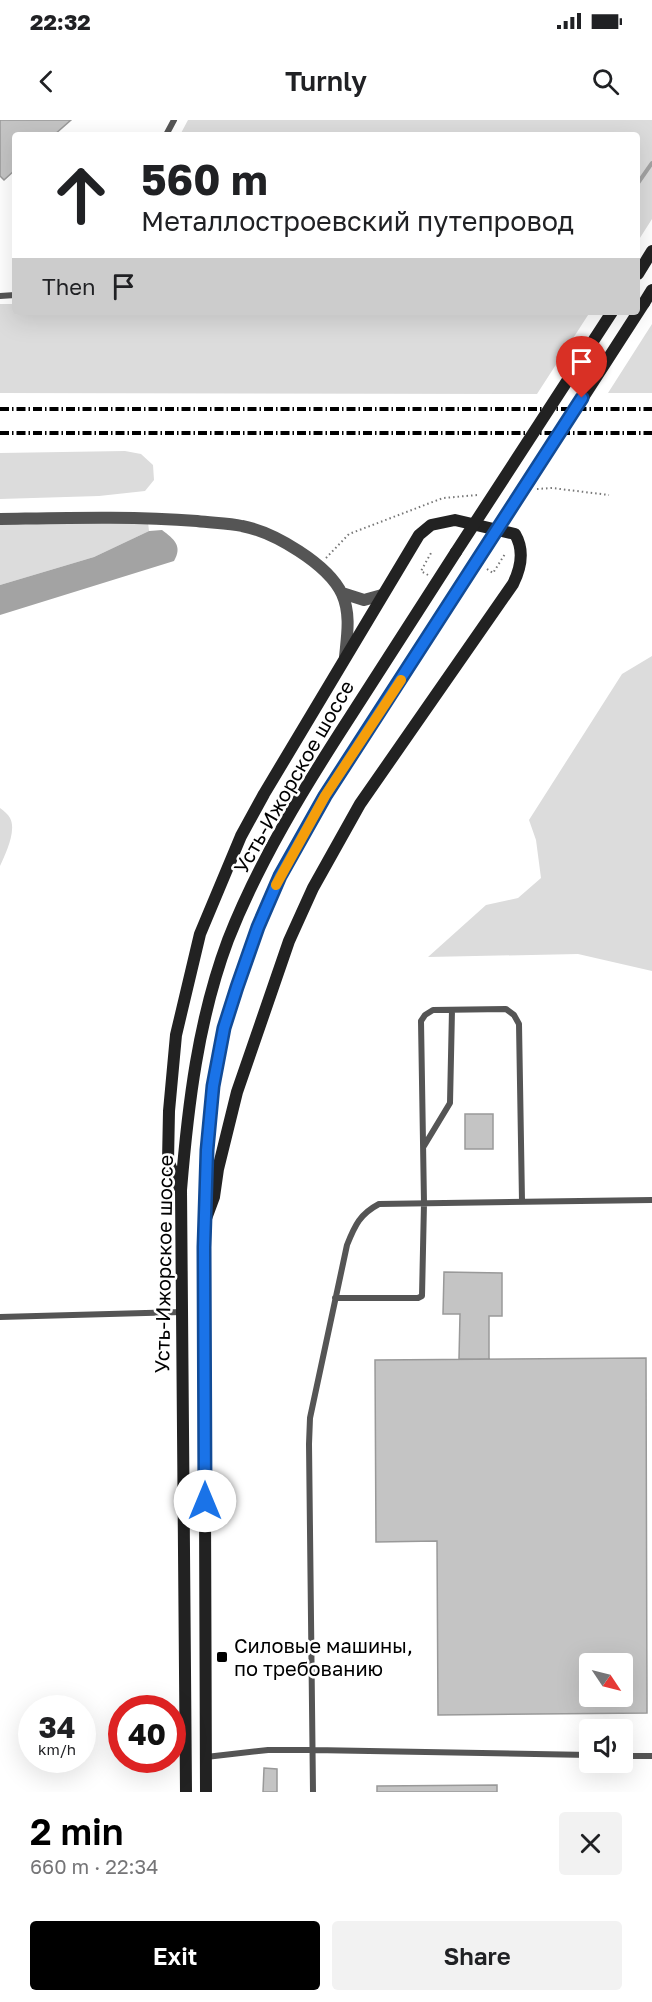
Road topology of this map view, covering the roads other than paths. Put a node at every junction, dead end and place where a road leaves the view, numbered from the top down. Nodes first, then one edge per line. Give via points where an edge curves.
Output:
1 (652, 252) edge
2 (640, 271) edge
3 (652, 290) edge
4 (640, 309) edge
5 (610, 315) edge
6 (636, 315) edge
7 (0, 519) edge
8 (342, 593) junction
9 (382, 595) junction
10 (345, 657) junction
11 (452, 1010) junction
12 (423, 1147) junction
13 (181, 1190) junction
14 (652, 1200) edge
15 (522, 1201) junction
16 (424, 1203) junction
17 (204, 1224) junction
18 (335, 1298) junction
19 (182, 1312) junction
20 (0, 1317) edge
21 (313, 1750) junction
22 (579, 1755) edge
23 (633, 1756) edge
24 (652, 1756) edge
25 (206, 1757) junction
26 (186, 1792) edge
27 (206, 1792) edge
28 (313, 1792) edge

1 - 2 street
3 - 4 street, Усть-Ижорское шоссе, bridge
5 - 13 street, Усть-Ижорское шоссе, bridge via 314,773 250,890 228,941 199,1039
6 - 17 street, Усть-Ижорское шоссе, bridge via 325,796 280,876 258,927 224,1028 213,1086
7 - 8 street via 152,518 244,526 278,538 305,555
8 - 9 street via 364,600
8 - 10 street via 348,618
9 - 10 street
9 - 17 street via 419,535 431,525 455,520 515,534 520,542 521,569 513,584 360,804 313,888 289,941 237,1092 214,1197
10 - 13 street via 241,836 200,934 176,1035 169,1111 168,1161
11 - 12 lane via 450,1103
11 - 12 lane via 433,1010 421,1021
11 - 15 lane via 506,1009 519,1024
12 - 16 lane
13 - 19 street, Усть-Ижорское шоссе
14 - 15 lane
15 - 16 lane
16 - 18 lane via 379,1204 364,1212 347,1245
16 - 18 lane via 422,1296
17 - 25 street, Усть-Ижорское шоссе
18 - 21 lane via 309,1426
19 - 20 lane
19 - 26 street, Усть-Ижорское шоссе
21 - 22 lane
21 - 25 lane
21 - 28 lane
23 - 24 lane
25 - 27 street, Усть-Ижорское шоссе

